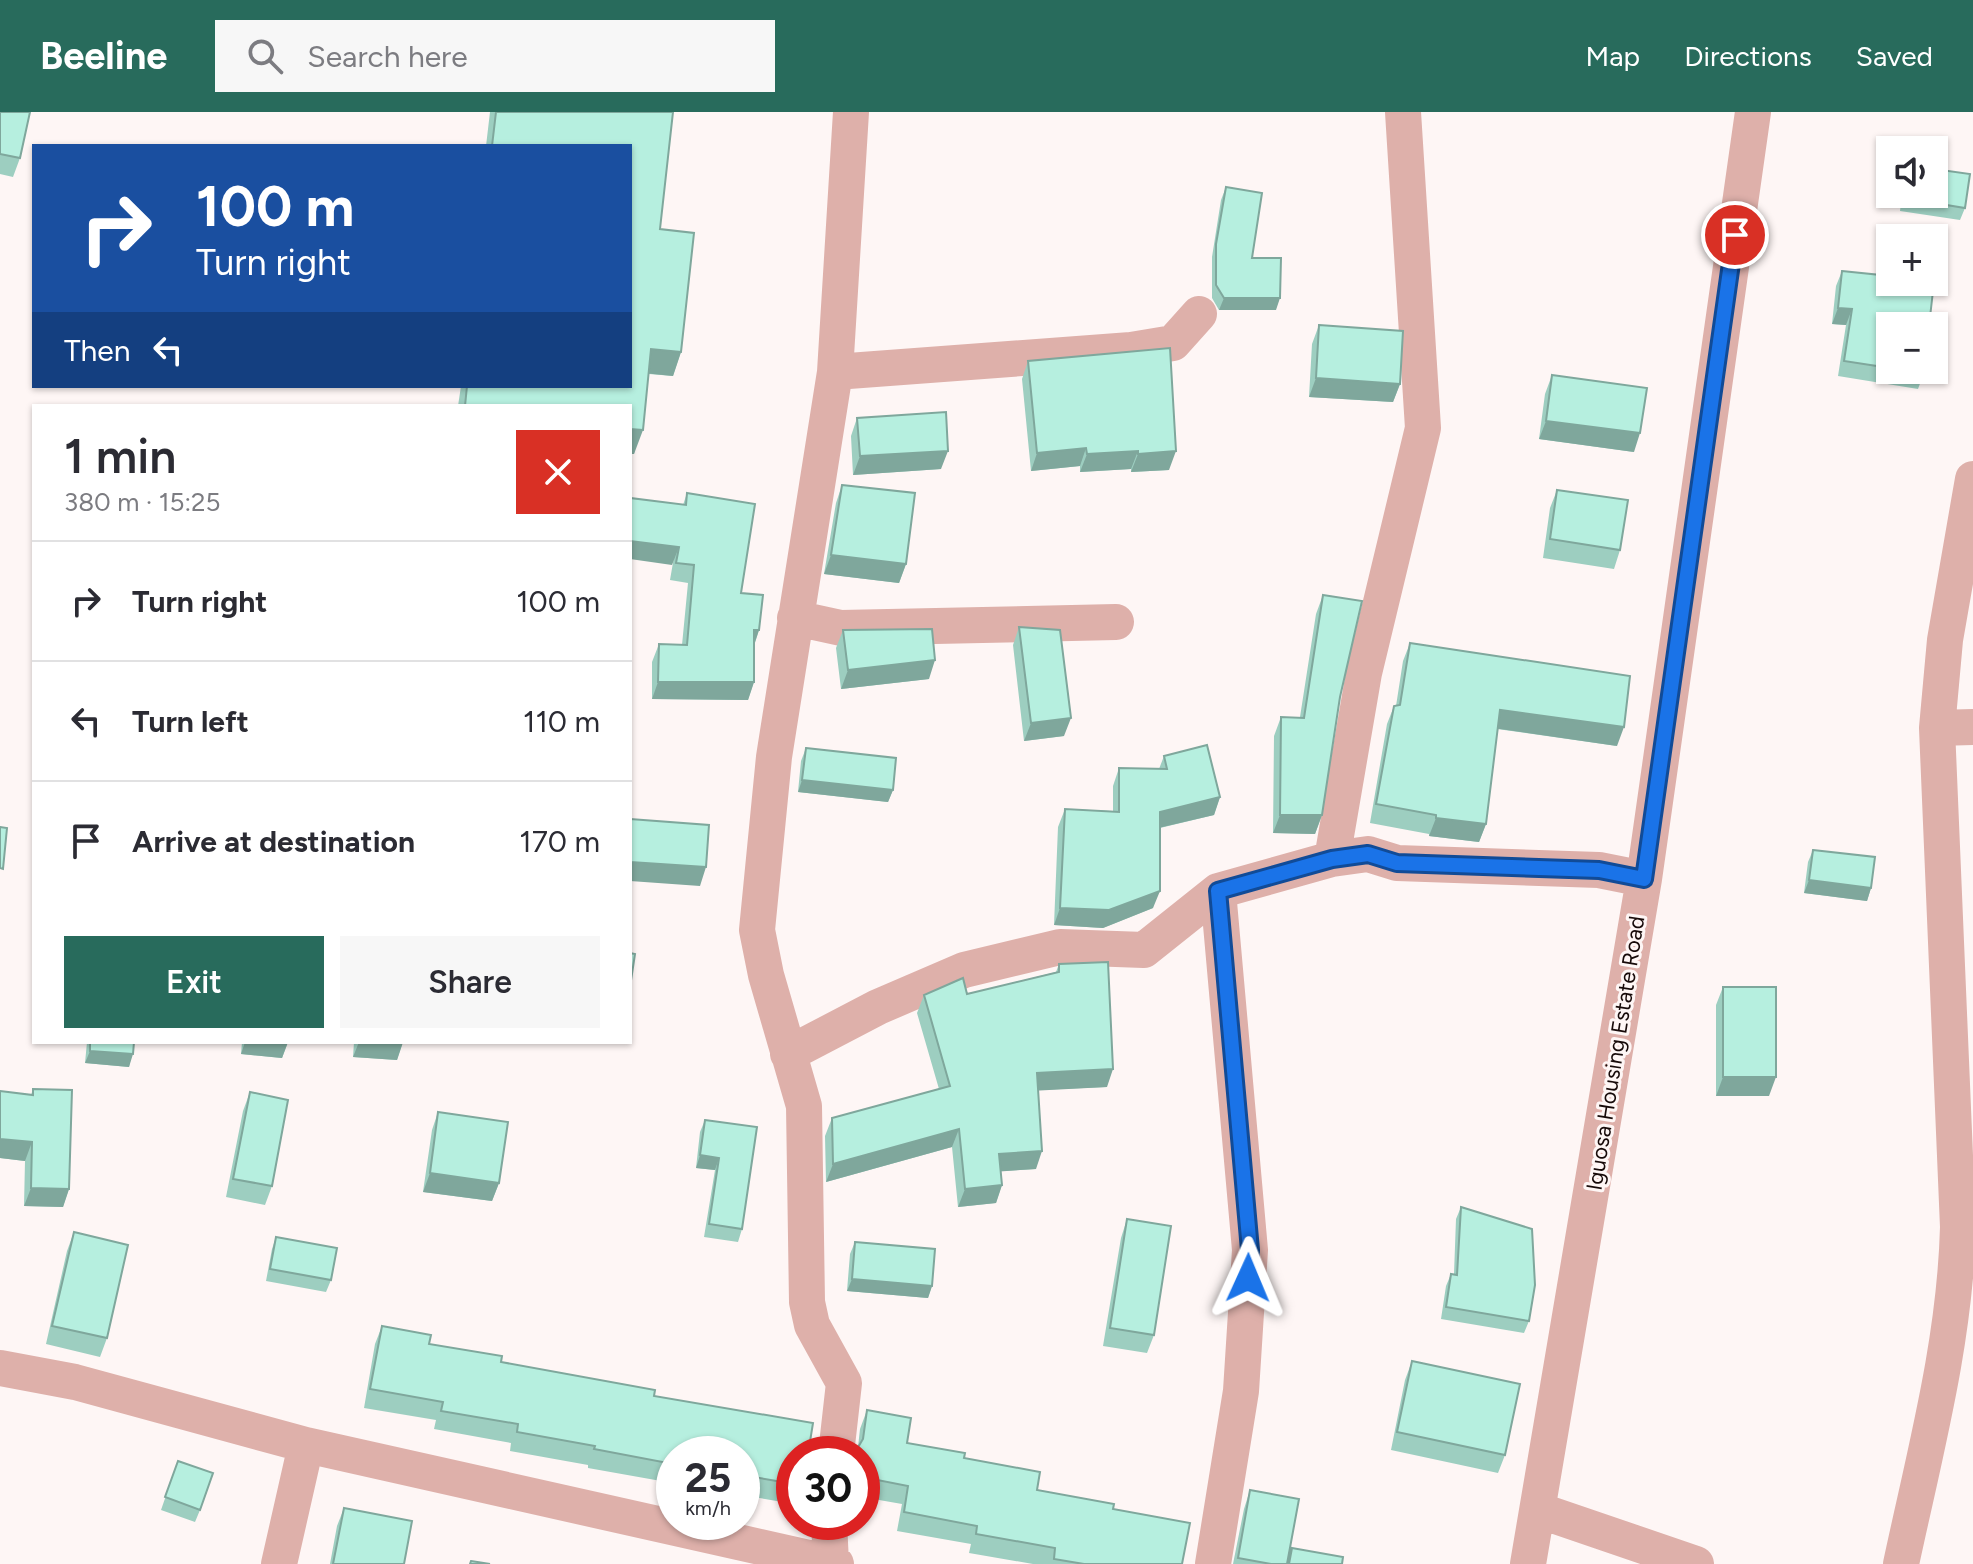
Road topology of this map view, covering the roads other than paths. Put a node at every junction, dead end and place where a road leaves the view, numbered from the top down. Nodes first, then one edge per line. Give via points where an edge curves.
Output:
1 (851, 112) edge
2 (1403, 112) edge
3 (1753, 112) edge
4 (1199, 314) dead end
5 (835, 372) junction
6 (1973, 479) edge
7 (795, 618) junction
8 (1116, 622) dead end
9 (1973, 727) edge
10 (1937, 728) junction
11 (1332, 859) junction
12 (1644, 879) junction
13 (1218, 891) junction
14 (788, 1054) junction
15 (1966, 1227) edge
16 (0, 1368) edge
17 (838, 1436) edge
18 (306, 1445) junction
19 (1538, 1510) junction
20 (831, 1540) edge
21 (795, 1559) edge
22 (833, 1563) edge
23 (279, 1564) edge
24 (1213, 1564) edge
25 (1528, 1564) edge
26 (1696, 1564) edge
27 (1901, 1564) edge

1 - 5 street
2 - 11 street via 1423,428 1364,673
3 - 12 street, Iguosa Housing Estate Road
4 - 5 street via 1173,343 1131,350
5 - 7 street
6 - 10 street via 1945,640
7 - 8 street via 841,628
7 - 14 street via 774,757 757,930
9 - 10 street
10 - 15 street
11 - 12 street via 1368,854 1397,863 1599,870
11 - 13 street
12 - 19 street, Iguosa Housing Estate Road
13 - 14 street via 1144,950 1060,947 964,970
13 - 24 street via 1250,1250 1241,1391
14 - 17 street via 804,1106 807,1302 812,1325 844,1383
15 - 27 street via 1950,1339
16 - 18 street via 75,1382
18 - 21 street
18 - 23 street
19 - 25 street, Iguosa Housing Estate Road
19 - 26 street
20 - 22 street
21 - 22 street

